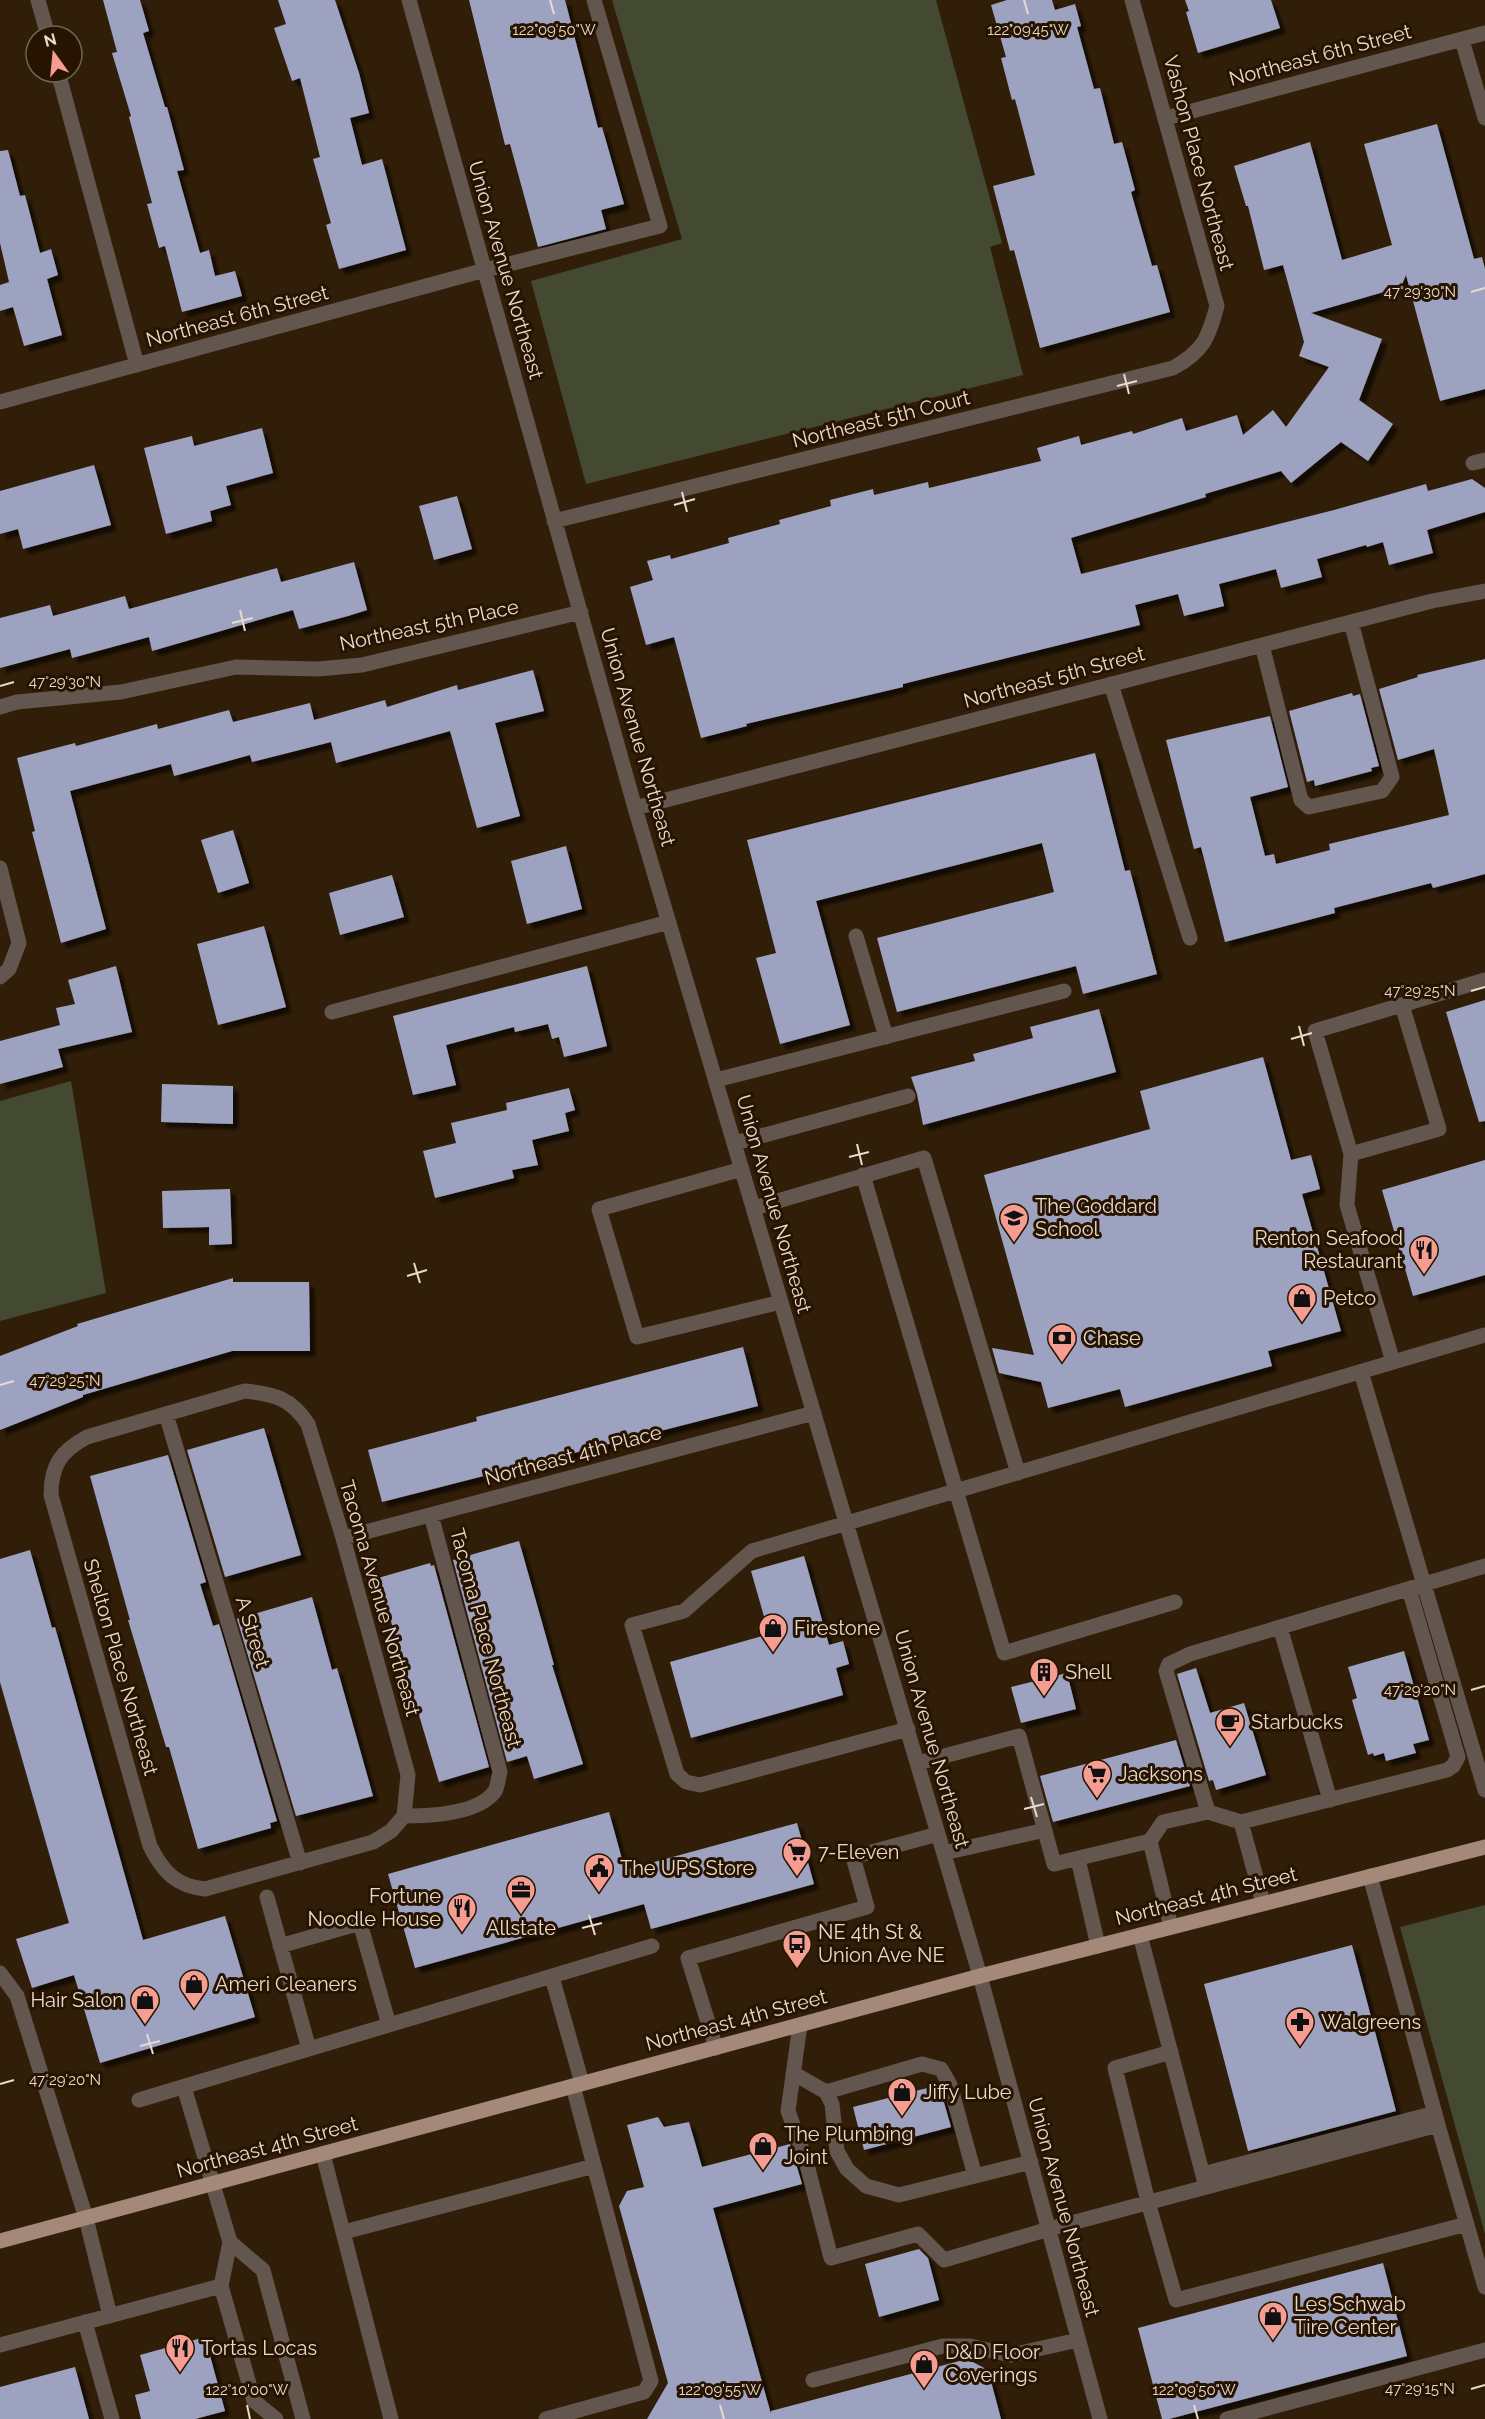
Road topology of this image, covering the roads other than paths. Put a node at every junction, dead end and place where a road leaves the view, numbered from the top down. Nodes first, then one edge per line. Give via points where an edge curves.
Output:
1 (38, 0) edge
2 (409, 0) edge
3 (594, 0) edge
4 (1132, 0) edge
5 (45, 24) edge
6 (1485, 33) edge
7 (1462, 40) junction
8 (61, 84) edge
9 (1166, 118) junction
10 (1485, 118) edge
11 (484, 270) junction
12 (1208, 338) joint
13 (137, 365) junction
14 (0, 402) edge
15 (554, 521) junction
16 (1485, 591) edge
17 (581, 612) junction
18 (1351, 622) junction
19 (1262, 645) junction
20 (1111, 684) junction
21 (0, 707) edge
22 (636, 808) junction
23 (0, 868) edge
24 (669, 922) junction
25 (856, 936) dead end
26 (1190, 938) dead end
27 (0, 977) edge
28 (1485, 980) edge
29 (1064, 991) dead end
30 (1402, 1005) junction
31 (332, 1012) dead end
32 (886, 1036) junction
33 (716, 1080) junction
34 (908, 1095) dead end
35 (735, 1143) junction
36 (1351, 1154) junction
37 (742, 1169) junction
38 (863, 1175) junction
39 (753, 1208) junction
40 (782, 1302) junction
41 (1485, 1335) edge
42 (1393, 1362) junction
43 (1361, 1372) junction
44 (814, 1413) junction
45 (166, 1414) junction
46 (1018, 1473) junction
47 (956, 1491) junction
48 (431, 1515) junction
49 (847, 1523) junction
50 (343, 1538) junction
51 (1485, 1566) edge
52 (1424, 1584) junction
53 (1409, 1589) junction
54 (1175, 1602) dead end
55 (1280, 1627) junction
56 (908, 1729) junction
57 (918, 1763) junction
58 (1485, 1790) edge
59 (1330, 1800) junction
60 (1208, 1812) junction
61 (404, 1816) junction
62 (1241, 1822) junction
63 (1045, 1830) junction
64 (938, 1834) junction
65 (1150, 1841) junction
66 (1485, 1847) edge
67 (944, 1853) junction
68 (1078, 1859) junction
69 (300, 1863) junction
70 (1370, 1876) junction
71 (267, 1898) dead end
72 (1263, 1903) junction
73 (1171, 1927) junction
74 (1140, 1935) junction
75 (280, 1946) junction
76 (652, 1946) dead end
77 (1098, 1946) junction
78 (0, 1973) edge
79 (980, 1976) junction
80 (552, 1977) junction
81 (389, 2025) junction
82 (800, 2025) junction
83 (716, 2048) junction
84 (309, 2049) junction
85 (1171, 2052) junction
86 (793, 2073) junction
87 (578, 2085) junction
88 (184, 2087) junction
89 (826, 2092) junction
90 (139, 2100) dead end
91 (1436, 2119) junction
92 (323, 2154) junction
93 (1030, 2162) junction
94 (594, 2166) junction
95 (975, 2176) junction
96 (1204, 2180) junction
97 (213, 2183) junction
98 (1148, 2202) junction
99 (86, 2218) junction
100 (1467, 2224) junction
101 (1049, 2229) junction
102 (344, 2232) junction
103 (0, 2241) edge
104 (230, 2242) junction
105 (221, 2286) junction
106 (1485, 2287) edge
107 (110, 2316) junction
108 (86, 2322) junction
109 (1078, 2340) junction
110 (0, 2345) edge
111 (1485, 2350) edge
112 (813, 2380) dead end
113 (112, 2419) edge
114 (276, 2419) edge
115 (303, 2419) edge
116 (391, 2419) edge
117 (546, 2419) edge
118 (1100, 2419) edge
119 (1227, 2419) edge

1 - 5 street
2 - 11 street, Union Avenue Northeast
3 - 11 street, Northeast 6th Street via 660,226
4 - 9 street, Vashon Place Northeast
6 - 7 street, Northeast 6th Street
7 - 9 street, Northeast 6th Street
7 - 10 street
8 - 13 street
9 - 12 street, Vashon Place Northeast via 1217,306
11 - 13 street, Northeast 6th Street
11 - 15 street, Union Avenue Northeast
12 - 15 street, Northeast 5th Court via 1188,360 1173,368
13 - 14 street, Northeast 6th Street
15 - 17 street, Union Avenue Northeast
16 - 18 street, Northeast 5th Street
17 - 21 street, Northeast 5th Place via 362,665 318,669 236,667 121,692
17 - 22 street, Union Avenue Northeast
18 - 19 street, Northeast 5th Street
18 - 19 street via 1392,777 1382,791 1309,807 1301,800
19 - 20 street, Northeast 5th Street
20 - 22 street, Northeast 5th Street
20 - 26 street
22 - 24 street, Union Avenue Northeast
23 - 27 street via 18,943 9,969
24 - 31 street
24 - 33 street, Union Avenue Northeast
25 - 32 street
28 - 30 street
29 - 32 street
30 - 36 street via 1315,1031
30 - 36 street via 1439,1129
32 - 33 street
33 - 35 street, Union Avenue Northeast
34 - 35 street
35 - 37 street, Union Avenue Northeast
36 - 42 street via 1347,1205
37 - 39 street, Union Avenue Northeast
37 - 40 street via 599,1209 637,1337
38 - 39 street
38 - 46 street via 924,1158
38 - 47 street
39 - 40 street, Union Avenue Northeast
40 - 44 street, Union Avenue Northeast
41 - 42 street
42 - 43 street
43 - 46 street
43 - 52 street
44 - 48 street, Northeast 4th Place
44 - 49 street, Union Avenue Northeast
45 - 50 street, Tacoma Avenue Northeast via 245,1390 270,1393 286,1401 308,1424
45 - 69 street, A Street
45 - 69 street, Shelton Place Northeast via 87,1437 69,1447 51,1479 51,1495 150,1846 160,1866 187,1887 206,1889
46 - 47 street
47 - 49 street
47 - 54 street via 1004,1653
48 - 50 street, Northeast 4th Place
48 - 61 street, Tacoma Place Northeast via 500,1772 496,1790 483,1802 436,1817
49 - 56 street, Union Avenue Northeast
49 - 56 street via 752,1551 684,1611 632,1625 677,1774 686,1782 700,1785
50 - 61 street, Tacoma Avenue Northeast via 408,1775
51 - 52 street
52 - 53 street
52 - 58 street
53 - 55 street
53 - 59 street via 1458,1758 1447,1770
55 - 59 street
55 - 60 street via 1169,1664 1167,1671
56 - 57 street, Union Avenue Northeast
57 - 63 street via 1019,1736
57 - 64 street, Union Avenue Northeast
59 - 62 street
60 - 62 street
60 - 65 street via 1163,1822
61 - 69 street via 391,1831 373,1842
62 - 72 street
63 - 67 street
63 - 68 street via 1054,1864
64 - 67 street, Union Avenue Northeast
64 - 83 street via 853,1857 867,1907 688,1958
65 - 68 street
65 - 73 street
66 - 70 main road, Northeast 4th Street
67 - 79 street, Union Avenue Northeast
68 - 77 street
70 - 72 main road, Northeast 4th Street
70 - 91 street
71 - 75 street
72 - 73 main road, Northeast 4th Street
73 - 74 main road, Northeast 4th Street
74 - 77 main road, Northeast 4th Street
74 - 85 street
75 - 81 street via 360,1923
75 - 84 street
76 - 80 street
77 - 79 main road, Northeast 4th Street
78 - 99 street via 17,1996
79 - 82 main road, Northeast 4th Street
79 - 93 street, Union Avenue Northeast
80 - 81 street
80 - 87 street
81 - 84 street
82 - 83 main road, Northeast 4th Street
82 - 86 street
83 - 87 main road, Northeast 4th Street
84 - 88 street
85 - 96 street
85 - 98 street via 1114,2068
86 - 89 street
86 - 101 street via 788,2111 806,2157 831,2258 918,2234 944,2260
87 - 92 main road, Northeast 4th Street
87 - 94 street
88 - 90 street
88 - 97 street
89 - 95 street via 832,2104 837,2151 847,2169 866,2186 899,2195
89 - 95 street via 922,2064 941,2069 950,2085
91 - 96 street
91 - 100 street
92 - 97 main road, Northeast 4th Street
92 - 102 street
93 - 95 street
93 - 101 street, Union Avenue Northeast
94 - 102 street
94 - 117 street via 651,2381 644,2392
96 - 98 street
97 - 99 main road, Northeast 4th Street
97 - 104 street
98 - 100 street via 1176,2300
98 - 101 street
99 - 103 main road, Northeast 4th Street
99 - 107 street
100 - 106 street
101 - 109 street, Union Avenue Northeast
102 - 116 street
104 - 105 street
104 - 115 street via 263,2270
105 - 107 street
105 - 114 street via 254,2401
107 - 108 street
108 - 110 street
108 - 113 street
109 - 112 street via 1011,2355 970,2346 943,2346
109 - 118 street, Union Avenue Northeast
111 - 119 street

